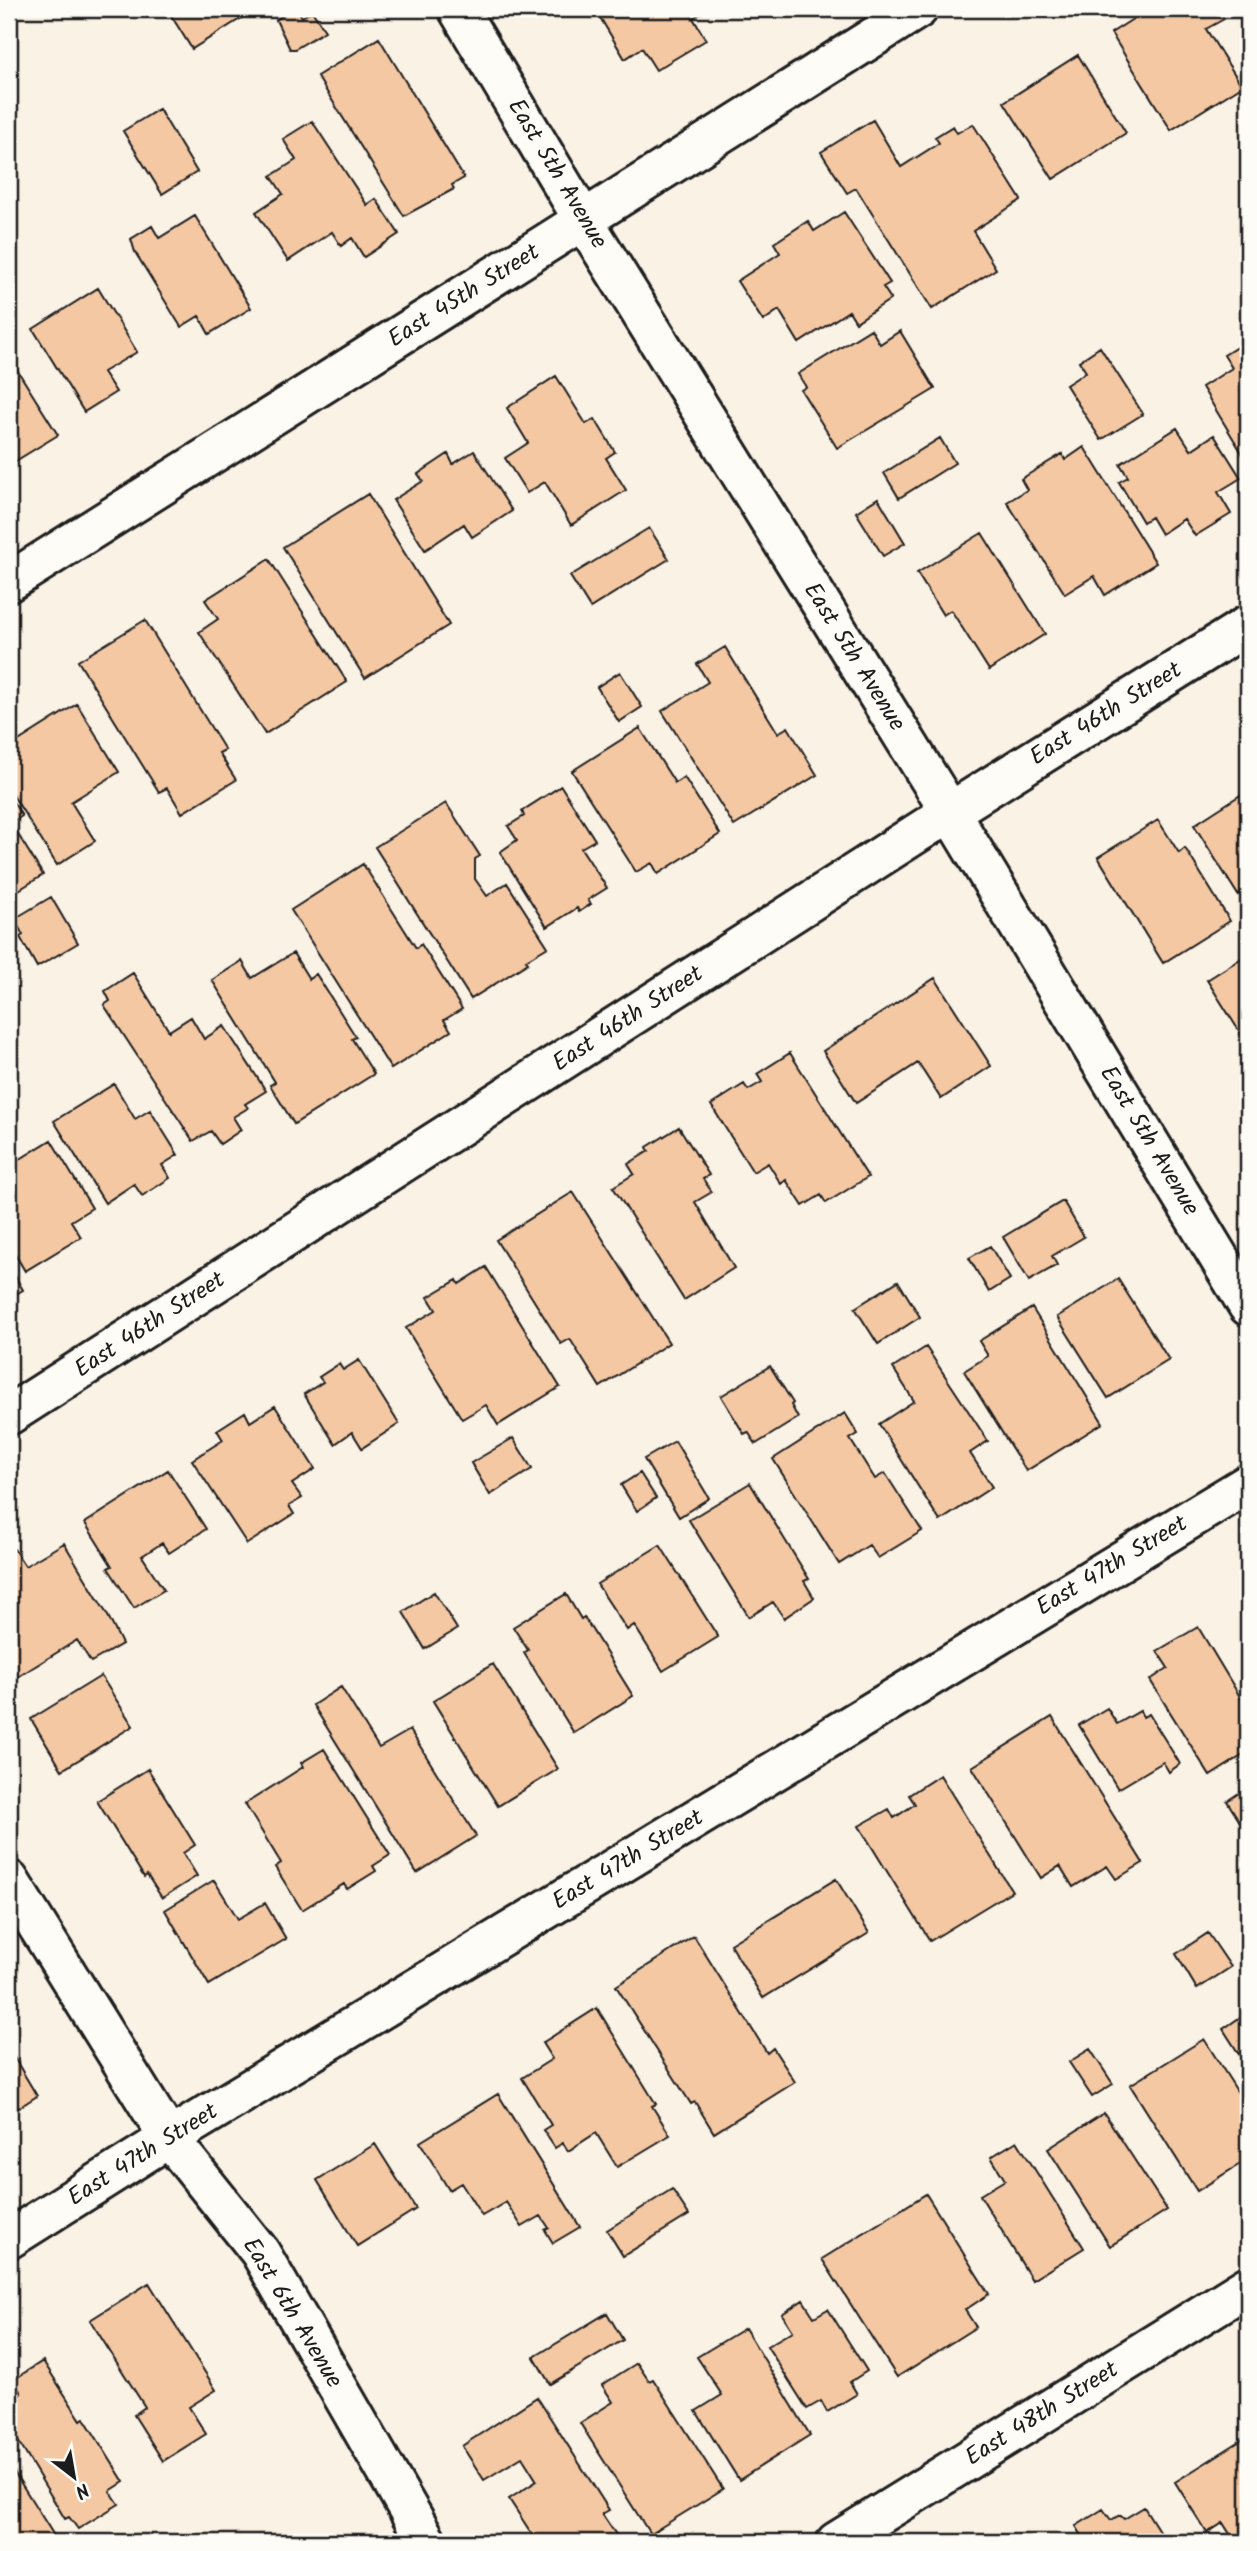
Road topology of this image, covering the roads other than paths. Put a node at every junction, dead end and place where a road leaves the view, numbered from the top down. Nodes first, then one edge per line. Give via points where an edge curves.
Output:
1 (458, 9) edge
2 (918, 9) edge
3 (584, 220) junction
4 (9, 582) edge
5 (1248, 625) edge
6 (950, 812) junction
7 (1248, 1306) edge
8 (9, 1415) edge
9 (1248, 1483) edge
10 (9, 1880) edge
11 (169, 2138) junction
12 (9, 2239) edge
13 (1248, 2286) edge
14 (427, 2542) edge
15 (836, 2542) edge

1 - 3 street, East 5th Avenue
2 - 3 street, East 45th Street
3 - 4 street, East 45th Street
3 - 6 street, East 5th Avenue
5 - 6 street, East 46th Street
6 - 7 street, East 5th Avenue
6 - 8 street, East 46th Street
9 - 11 street, East 47th Street
10 - 11 street, East 6th Avenue
11 - 12 street, East 47th Street
11 - 14 street, East 6th Avenue via 260,2252
13 - 15 street, East 48th Street

